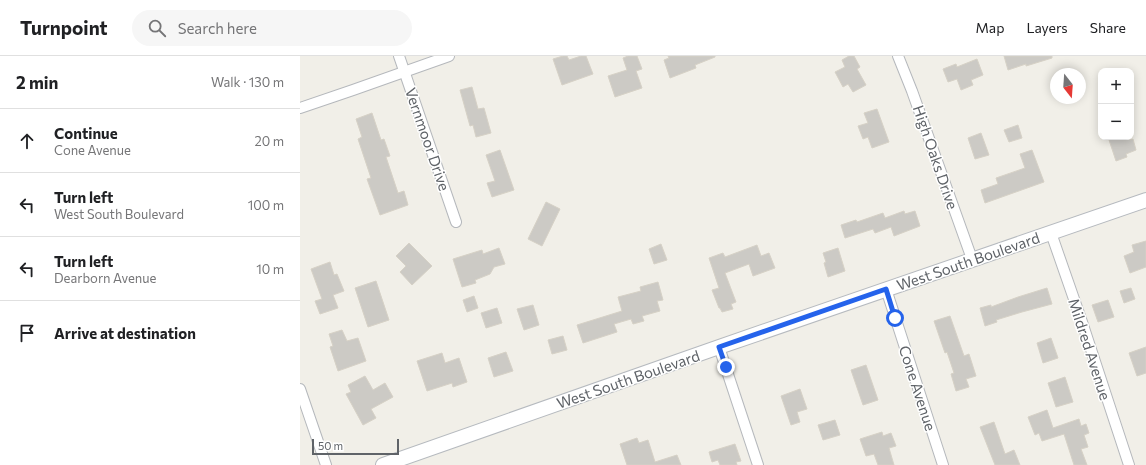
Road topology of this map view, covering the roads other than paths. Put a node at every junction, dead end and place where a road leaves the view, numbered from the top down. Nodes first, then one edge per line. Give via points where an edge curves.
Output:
1 (399, 56) edge
2 (449, 56) edge
3 (898, 56) edge
4 (405, 72) junction
5 (300, 108) edge
6 (1146, 200) edge
7 (456, 222) dead end
8 (1051, 233) junction
9 (972, 259) junction
10 (886, 289) junction
11 (719, 347) junction
12 (300, 389) edge
13 (326, 465) edge
14 (383, 465) edge
15 (758, 465) edge
16 (943, 465) edge
17 (1129, 465) edge

1 - 4 street, Vernmoor Drive
2 - 4 street
3 - 9 street, High Oaks Drive
4 - 5 street
4 - 7 street, Vernmoor Drive
6 - 8 street, West South Boulevard
8 - 9 street, West South Boulevard
8 - 17 street, Mildred Avenue
9 - 10 street, West South Boulevard
10 - 11 street, West South Boulevard
10 - 16 street, Cone Avenue
11 - 14 street, West South Boulevard
11 - 15 street
12 - 13 street

